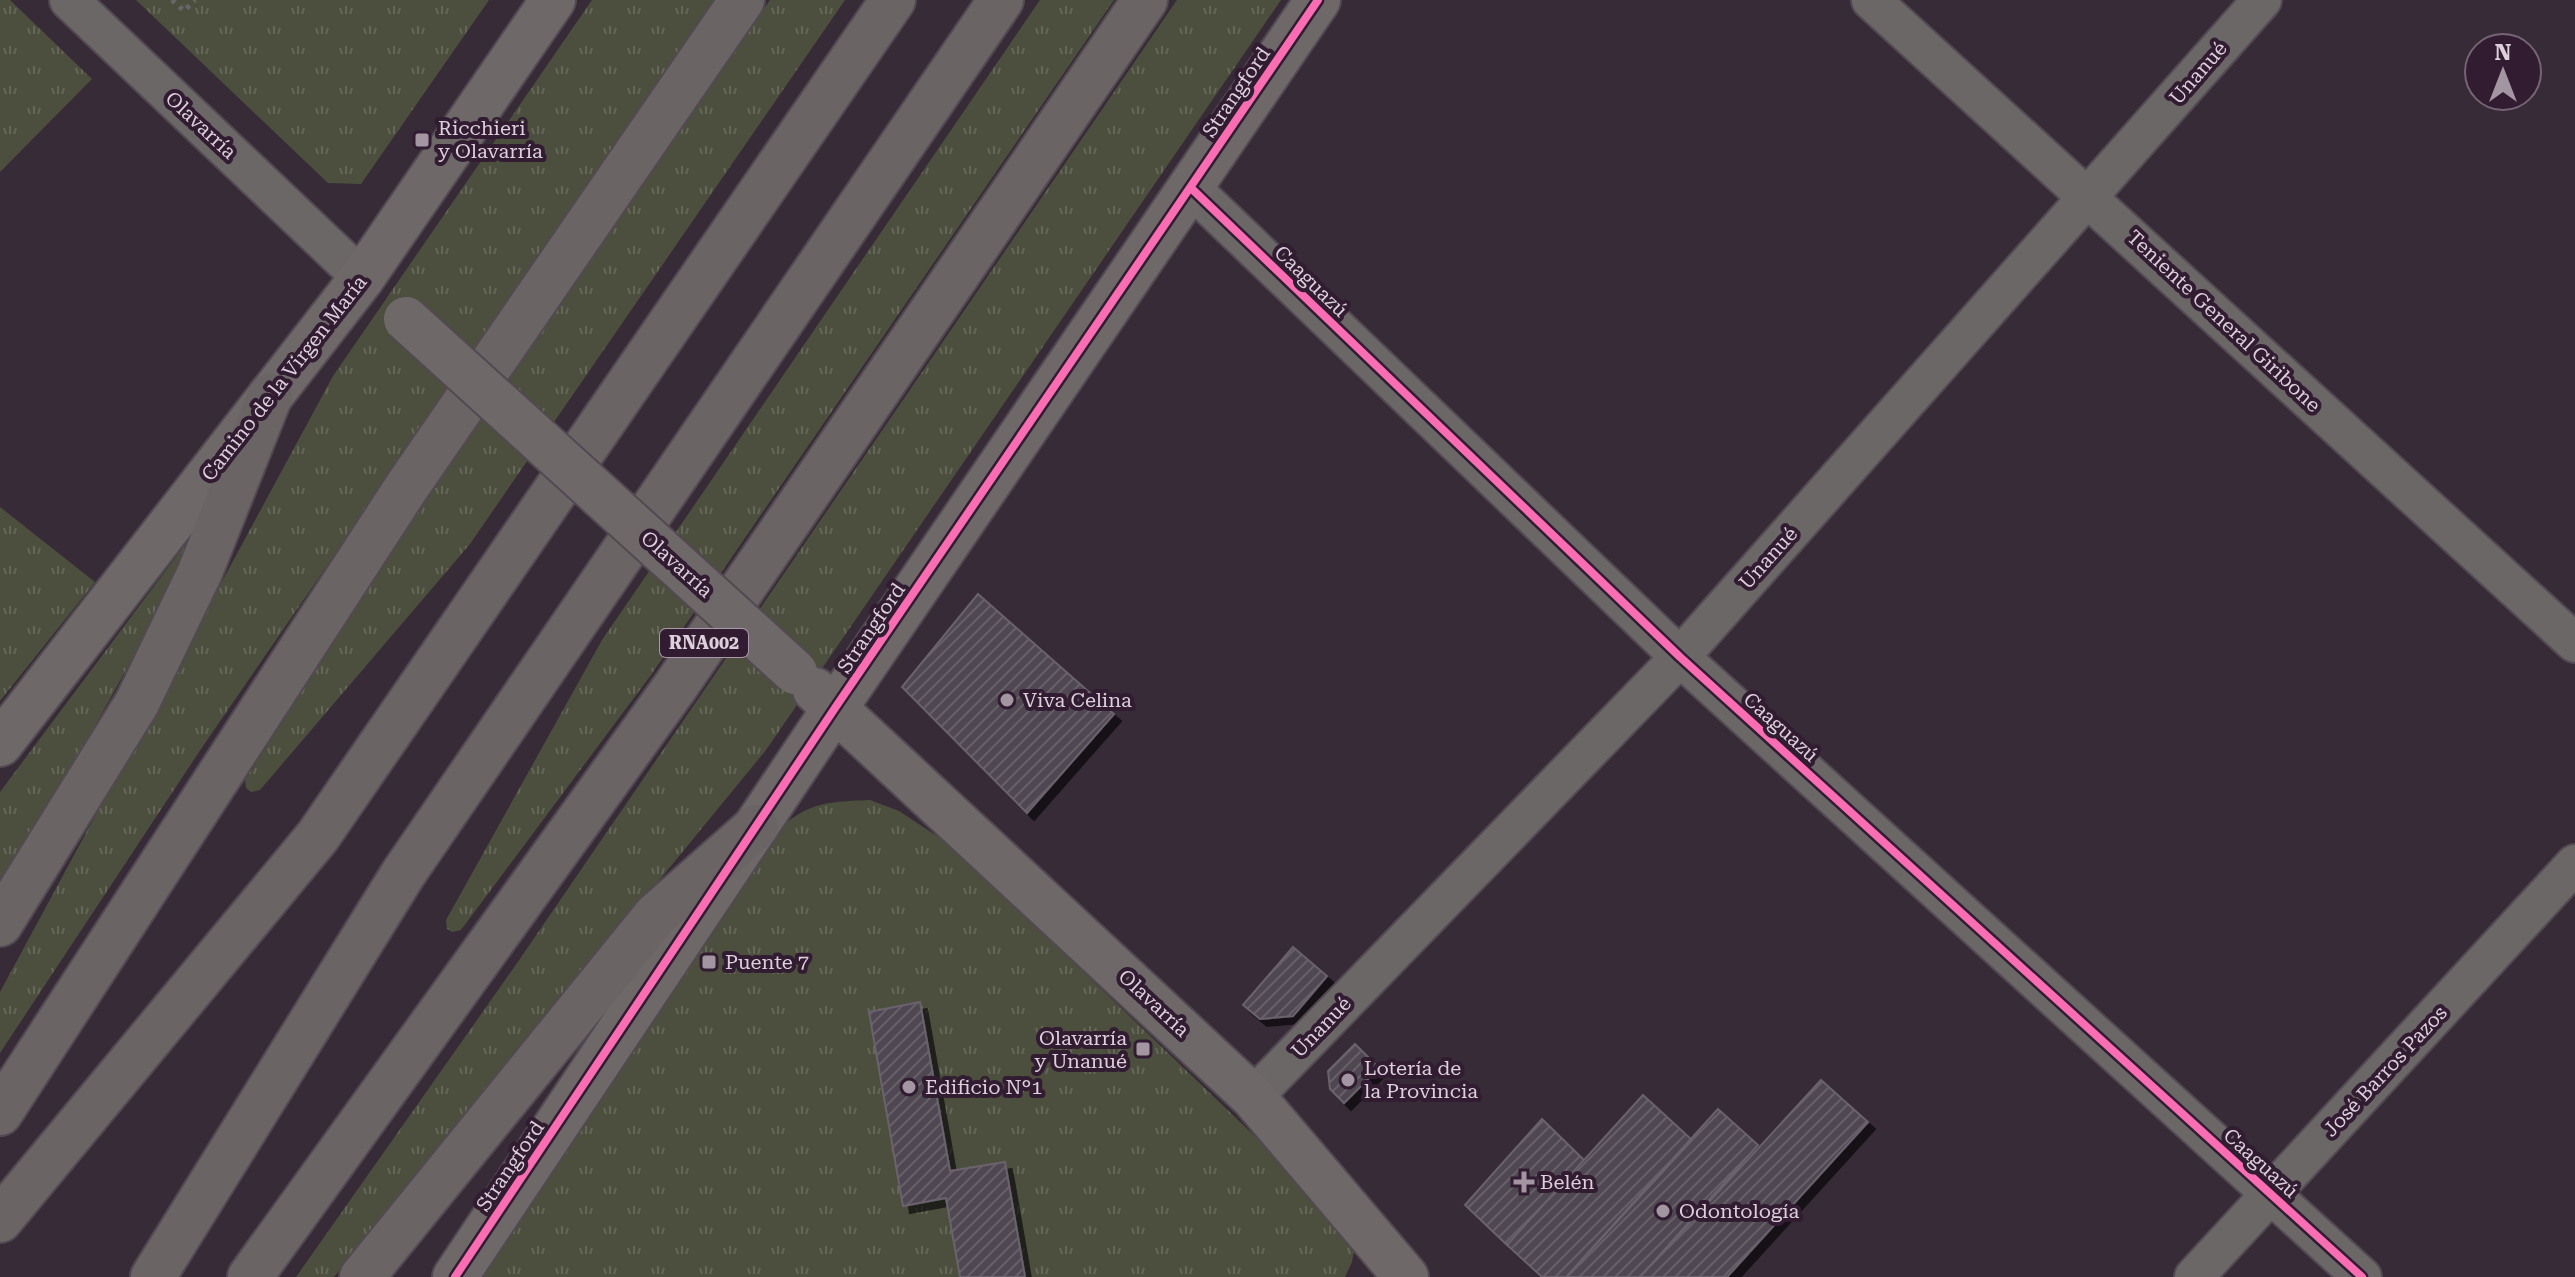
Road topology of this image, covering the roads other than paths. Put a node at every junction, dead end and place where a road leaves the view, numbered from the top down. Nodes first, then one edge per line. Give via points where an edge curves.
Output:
1 (69, 0) edge
2 (553, 0) edge
3 (742, 0) edge
4 (893, 0) edge
5 (1001, 0) edge
6 (1145, 0) edge
7 (1318, 0) edge
8 (1871, 0) edge
9 (2262, 0) edge
10 (1191, 188) junction
11 (2090, 198) junction
12 (362, 278) junction
13 (270, 396) junction
14 (2575, 643) edge
15 (1680, 657) junction
16 (835, 708) junction
17 (0, 744) edge
18 (756, 827) junction
19 (2575, 864) edge
20 (0, 924) edge
21 (1253, 1097) junction
22 (0, 1113) edge
23 (2272, 1194) junction
24 (0, 1220) edge
25 (1395, 1271) edge
26 (153, 1277) edge
27 (250, 1277) edge
28 (362, 1277) edge
29 (455, 1277) edge
30 (2194, 1277) edge
31 (2362, 1277) edge

1 - 12 street, Olavarría
2 - 12 street, Camino de la Virgen María
3 - 22 highway via 406,488
4 - 24 highway via 318,836
5 - 26 highway via 403,874
6 - 27 highway, RNA002 via 675,687
7 - 10 street, Strangford
8 - 11 street, Teniente General Giribone
9 - 11 street, Unanué
10 - 15 street, Caaguazú
10 - 16 street, Strangford
11 - 14 street, Teniente General Giribone
11 - 15 street, Unanué
12 - 13 street, Camino de la Virgen María
12 - 16 street, Olavarría, bridge
13 - 17 street, Camino de la Virgen María
13 - 20 highway via 200,572 137,703
15 - 21 street, Unanué
15 - 23 street, Caaguazú
16 - 18 street, Strangford
16 - 21 street, Olavarría
18 - 28 highway via 655,916
18 - 29 street, Strangford
19 - 23 street, José Barros Pazos
21 - 25 street, Olavarría
23 - 30 street, José Barros Pazos
23 - 31 street, Caaguazú

